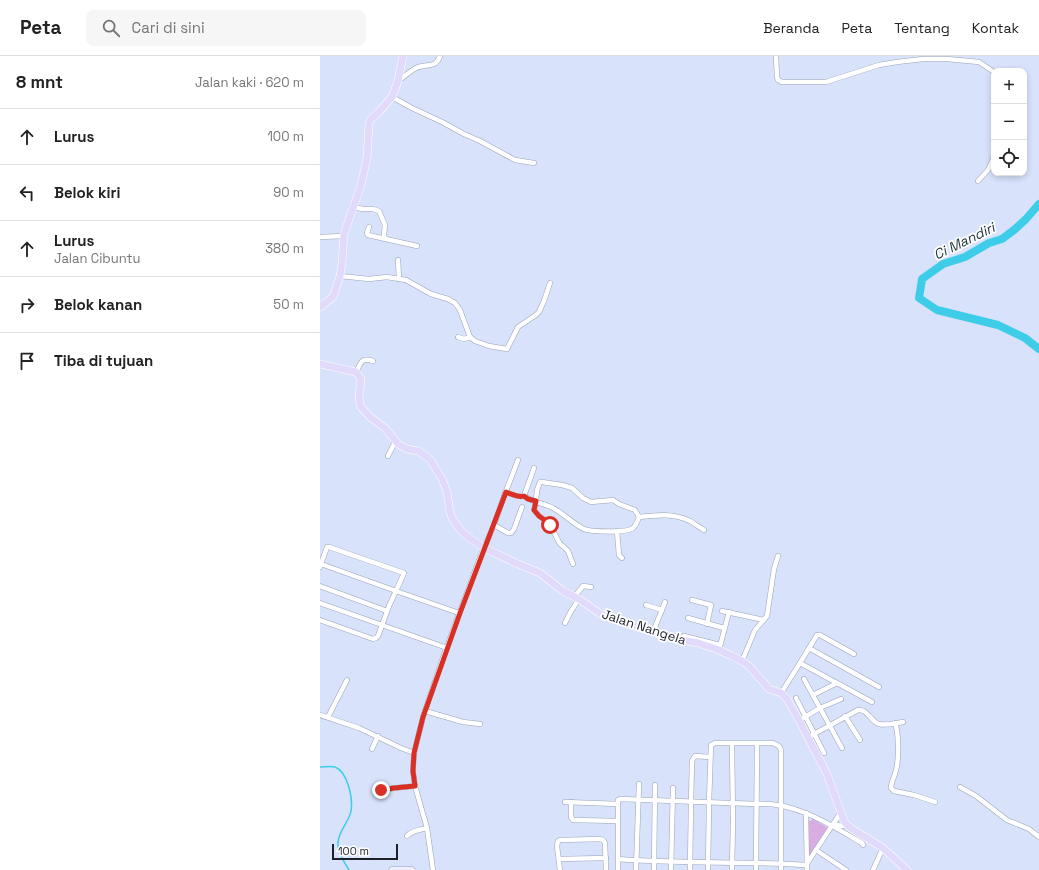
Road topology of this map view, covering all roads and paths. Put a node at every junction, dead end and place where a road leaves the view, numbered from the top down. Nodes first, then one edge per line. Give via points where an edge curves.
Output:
1 (403, 56) edge
2 (440, 56) edge
3 (776, 56) edge
4 (991, 70) edge
5 (398, 81) junction
6 (392, 97) junction
7 (534, 163) dead end
8 (991, 164) edge
9 (978, 181) dead end
10 (352, 207) junction
11 (368, 227) dead end
12 (343, 236) junction
13 (320, 237) edge
14 (385, 239) junction
15 (417, 246) dead end
16 (398, 260) dead end
17 (340, 276) junction
18 (399, 279) junction
19 (550, 283) dead end
20 (320, 307) edge
21 (458, 337) dead end
22 (470, 337) junction
23 (373, 362) dead end
24 (320, 364) edge
25 (356, 372) junction
26 (395, 442) junction
27 (388, 456) dead end
28 (518, 460) dead end
29 (534, 468) dead end
30 (506, 492) junction
31 (524, 496) junction
32 (536, 501) junction
33 (522, 507) dead end
34 (639, 517) junction
35 (494, 525) junction
36 (704, 530) dead end
37 (617, 531) junction
38 (484, 548) junction
39 (778, 556) dead end
40 (622, 558) dead end
41 (573, 564) dead end
42 (321, 565) edge
43 (320, 586) edge
44 (591, 587) dead end
45 (396, 591) junction
46 (577, 597) junction
47 (692, 600) dead end
48 (665, 602) dead end
49 (320, 603) edge
50 (646, 605) dead end
51 (662, 610) junction
52 (387, 611) junction
53 (722, 611) dead end
54 (729, 612) junction
55 (460, 613) junction
56 (688, 618) dead end
57 (320, 620) edge
58 (764, 620) junction
59 (565, 623) dead end
60 (707, 624) junction
61 (382, 625) junction
62 (724, 628) junction
63 (653, 632) junction
64 (684, 636) dead end
65 (447, 648) junction
66 (720, 648) junction
67 (809, 648) junction
68 (854, 654) dead end
69 (742, 661) junction
70 (800, 663) junction
71 (804, 679) dead end
72 (347, 680) dead end
73 (837, 683) junction
74 (879, 687) dead end
75 (780, 693) junction
76 (813, 695) junction
77 (796, 698) dead end
78 (841, 699) dead end
79 (872, 702) dead end
80 (820, 708) junction
81 (425, 711) junction
82 (320, 715) edge
83 (845, 716) junction
84 (328, 717) junction
85 (802, 718) junction
86 (903, 722) dead end
87 (896, 723) junction
88 (480, 724) dead end
89 (829, 725) junction
90 (378, 736) junction
91 (811, 736) junction
92 (860, 740) dead end
93 (732, 744) junction
94 (758, 744) junction
95 (842, 748) dead end
96 (372, 749) dead end
97 (414, 753) junction
98 (824, 753) dead end
99 (710, 757) junction
100 (639, 784) dead end
101 (655, 785) dead end
102 (415, 786) junction
103 (960, 787) dead end
104 (673, 788) dead end
105 (381, 790) dead end
106 (638, 800) junction
107 (655, 800) junction
108 (673, 801) junction
109 (566, 802) dead end
110 (571, 802) junction
111 (691, 802) junction
112 (935, 802) dead end
113 (708, 803) junction
114 (733, 803) junction
115 (618, 804) junction
116 (756, 804) junction
117 (781, 805) junction
118 (841, 812) junction
119 (806, 813) junction
120 (618, 821) junction
121 (833, 825) junction
122 (848, 826) junction
123 (428, 828) junction
124 (407, 836) dead end
125 (1039, 837) edge
126 (863, 845) dead end
127 (883, 848) junction
128 (816, 850) junction
129 (606, 858) junction
130 (558, 860) junction
131 (618, 860) junction
132 (636, 861) junction
133 (654, 861) junction
134 (671, 862) junction
135 (690, 862) junction
136 (708, 862) junction
137 (732, 862) junction
138 (756, 862) junction
139 (781, 863) junction
140 (807, 868) edge
141 (392, 870) edge
142 (412, 870) edge
143 (433, 870) edge
144 (560, 870) edge
145 (606, 870) edge
146 (618, 870) edge
147 (636, 870) edge
148 (654, 870) edge
149 (671, 870) edge
150 (690, 870) edge
151 (708, 870) edge
152 (732, 870) edge
153 (756, 870) edge
154 (781, 870) edge
155 (846, 870) edge
156 (873, 870) edge
157 (907, 870) edge

1 - 5 main road
2 - 5 street via 434,64 418,67
3 - 4 street via 777,77 782,82 826,82 879,65 922,60 980,62
5 - 6 main road
6 - 7 street via 515,160
6 - 10 main road via 369,123 367,158
8 - 9 street
10 - 12 main road
10 - 14 street via 380,212 385,225
11 - 14 street via 368,235
12 - 13 street
12 - 17 main road
14 - 15 street
16 - 18 street
17 - 18 street
17 - 20 main road via 333,297
18 - 22 street via 455,302
19 - 22 street via 539,312 518,327 507,349 481,344
21 - 22 street
23 - 25 street via 363,360
24 - 25 main road
25 - 26 main road, Jalan Nangela via 361,379 360,404 366,414 385,428
26 - 27 street
26 - 38 main road, Jalan Nangela via 401,447 418,451 431,461 447,492 450,514 454,522 461,531
28 - 30 street
29 - 31 street
30 - 31 street
30 - 35 street
31 - 32 street
32 - 34 street via 540,482 562,485 572,488 591,502 613,500 635,510
32 - 37 street via 552,507 585,529
32 - 41 street via 534,510 550,525 559,543 568,551
33 - 35 street via 511,533
34 - 36 street via 679,517
34 - 37 street via 632,529
35 - 38 street
37 - 40 street via 619,555
38 - 46 main road, Jalan Nangela via 540,573 563,591
38 - 55 street
39 - 58 street via 769,609
42 - 45 street
42 - 45 street via 329,547 404,573
43 - 52 street
44 - 46 street via 583,586
45 - 52 street
45 - 55 street
46 - 59 street
46 - 63 main road, Jalan Nangela via 602,615
47 - 60 street via 711,605
48 - 51 street
49 - 61 street
50 - 51 street
51 - 63 street
52 - 61 street
53 - 54 street
54 - 58 street
54 - 62 street
55 - 65 street
56 - 60 street
57 - 61 street via 373,639 378,636
58 - 69 street via 755,630
60 - 62 street
61 - 65 street
62 - 66 street
63 - 66 main road, Jalan Nangela
64 - 66 street
65 - 81 street
66 - 69 main road, Jalan Nangela
67 - 68 street via 818,635
67 - 70 street
67 - 74 street
69 - 75 main road, Jalan Nangela via 769,688
70 - 73 street
70 - 75 street
71 - 76 street
72 - 84 street
73 - 76 street
73 - 79 street
75 - 85 main road, Jalan Nangela
76 - 80 street
77 - 85 street
78 - 80 street
80 - 85 street
80 - 89 street
81 - 88 street
81 - 97 street
82 - 84 street
83 - 87 street via 862,710 877,724
83 - 89 street
83 - 92 street
84 - 90 street
85 - 91 main road, Jalan Nangela
86 - 87 street
87 - 112 street via 898,760 890,788
89 - 91 street
89 - 95 street
90 - 96 street
90 - 97 street
91 - 98 street
91 - 118 main road, Jalan Nangela
93 - 94 street
93 - 99 street via 712,744
93 - 114 street
94 - 116 street
94 - 117 street via 773,743 780,747
97 - 102 street
99 - 111 street via 697,756 693,759
99 - 113 street
100 - 106 street
101 - 107 street
102 - 105 street
102 - 123 street
103 - 125 street via 1007,820 1029,829
104 - 108 street
106 - 107 street
106 - 115 street via 620,799
106 - 132 street
107 - 108 street
107 - 133 street
108 - 111 street
108 - 134 street
109 - 110 street
110 - 115 street
110 - 120 street via 573,820
111 - 113 street
111 - 135 street
113 - 114 street
113 - 136 street
114 - 116 street
114 - 137 street
115 - 120 street
116 - 117 street
116 - 138 street
117 - 119 street
117 - 139 street
118 - 121 street
118 - 122 main road, Jalan Nangela
119 - 121 street
119 - 140 street
120 - 131 street
121 - 122 street
121 - 126 street
121 - 128 street
122 - 127 main road
123 - 124 street via 414,831
123 - 143 street
127 - 156 street
127 - 157 main road
128 - 140 street
128 - 155 street
129 - 130 street
129 - 130 street via 603,840 560,840 557,846
129 - 145 street
130 - 144 street
131 - 132 street
131 - 146 street
132 - 133 street
132 - 147 street
133 - 134 street
133 - 148 street
134 - 135 street
134 - 149 street
135 - 136 street
135 - 150 street
136 - 137 street
136 - 151 street
137 - 138 street
137 - 152 street
138 - 139 street
138 - 153 street
139 - 140 street
139 - 154 street
141 - 142 street

